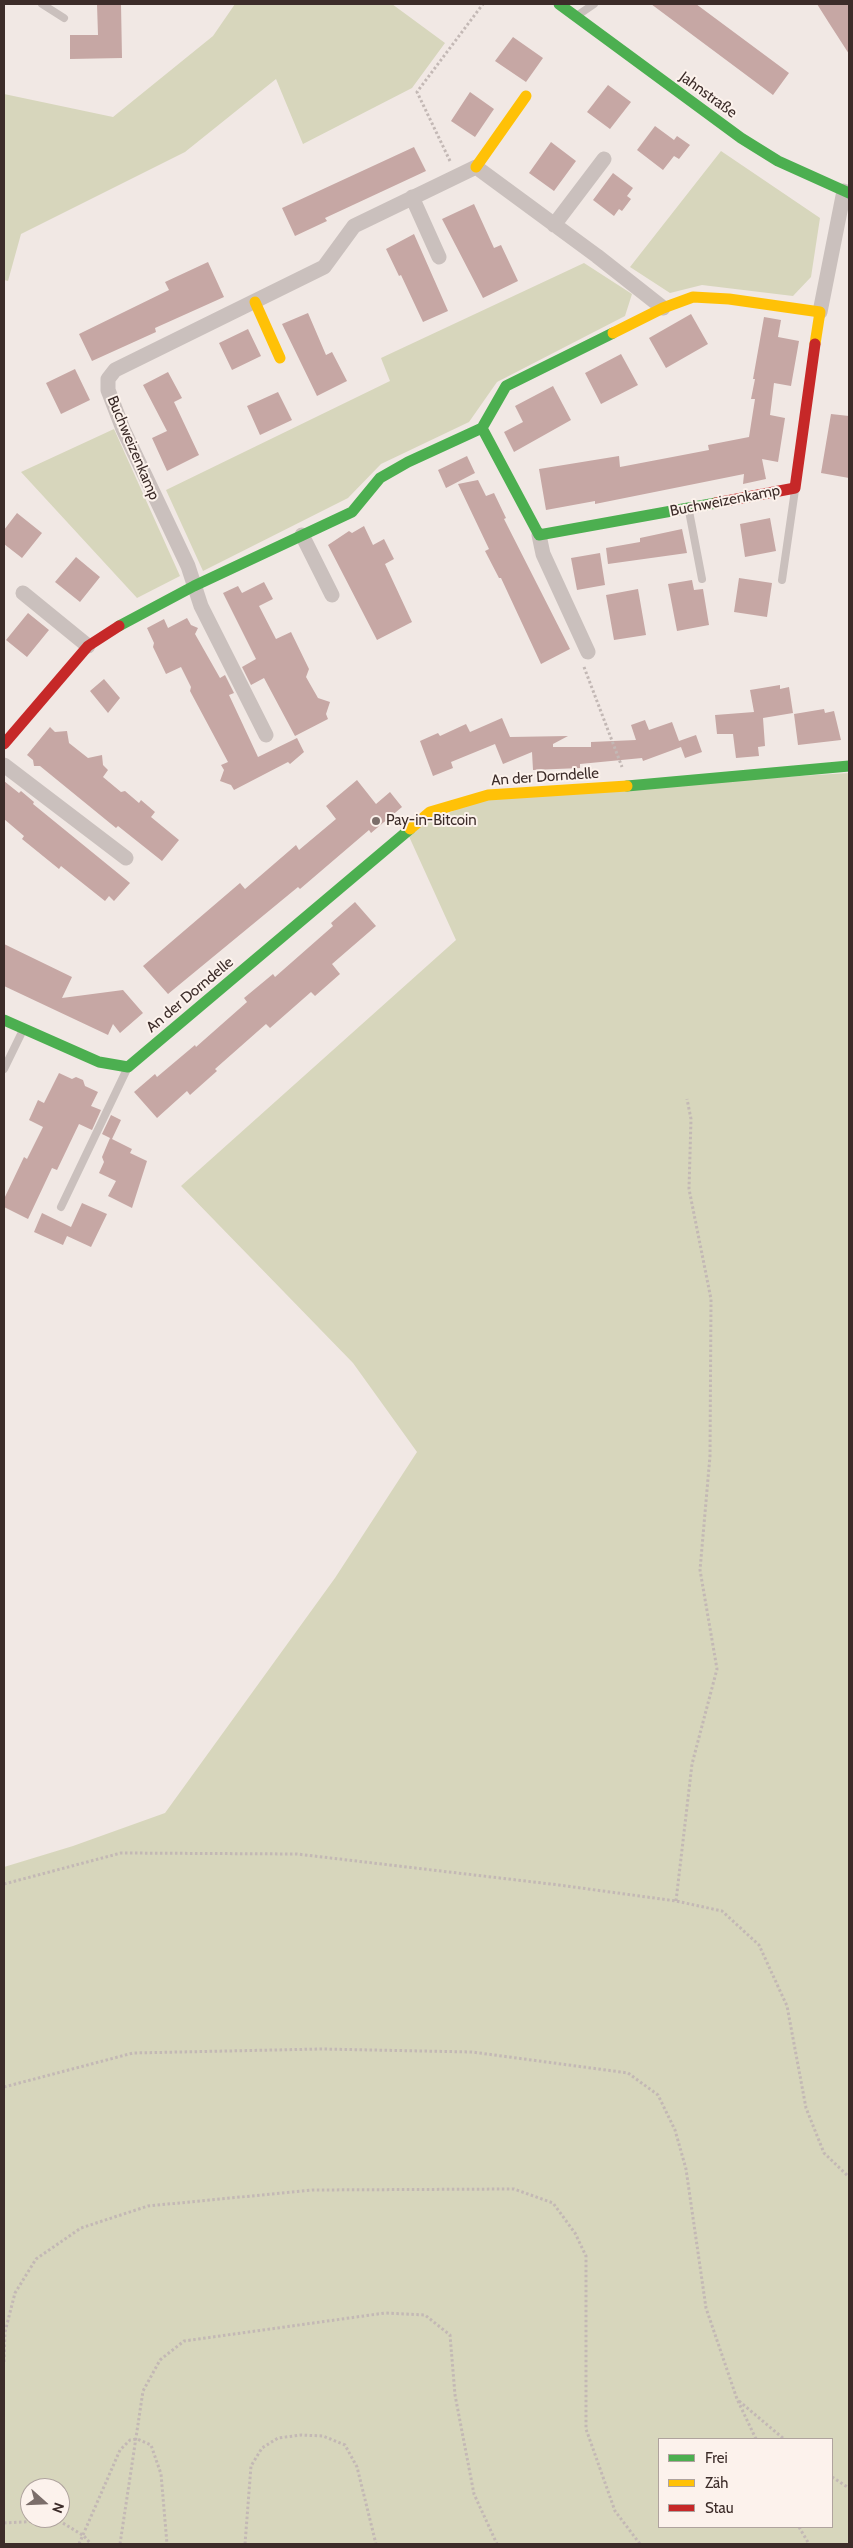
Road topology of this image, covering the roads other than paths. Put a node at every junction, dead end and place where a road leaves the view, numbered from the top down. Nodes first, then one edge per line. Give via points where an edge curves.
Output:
1 (42, 4) edge
2 (559, 4) edge
3 (594, 4) edge
4 (576, 16) junction
5 (64, 18) dead end
6 (526, 96) dead end
7 (604, 159) dead end
8 (476, 167) junction
9 (847, 192) edge
10 (412, 197) junction
11 (554, 225) junction
12 (439, 256) dead end
13 (255, 302) junction
14 (663, 308) junction
15 (820, 312) junction
16 (280, 358) dead end
17 (482, 428) junction
18 (795, 488) junction
19 (688, 508) junction
20 (302, 536) junction
21 (539, 536) junction
22 (702, 579) dead end
23 (782, 580) dead end
24 (194, 586) junction
25 (23, 593) dead end
26 (332, 595) dead end
27 (88, 646) junction
28 (588, 652) road end
29 (266, 735) dead end
30 (4, 743) edge
31 (4, 765) edge
32 (849, 766) edge
33 (126, 858) dead end
34 (4, 1020) edge
35 (24, 1029) junction
36 (128, 1067) junction
37 (4, 1069) edge
38 (60, 1208) dead end

1 - 5 lane
2 - 4 street, Jahnstraße
3 - 4 lane
4 - 9 street, Jahnstraße via 778,162
6 - 8 street
7 - 11 street
8 - 10 street, Buchweizenkamp
8 - 11 street
9 - 15 street, Buchweizenkamp
10 - 12 street
10 - 13 street, Buchweizenkamp via 354,226 324,268
11 - 14 street
13 - 16 street
13 - 24 street, Buchweizenkamp via 115,370 108,379 108,390 123,429 188,566
14 - 15 street via 693,297
14 - 17 street via 506,386
15 - 18 street, Buchweizenkamp
17 - 20 street via 380,478 352,512
17 - 21 street
18 - 19 street, Buchweizenkamp
18 - 23 lane
19 - 21 street, Buchweizenkamp
19 - 22 lane
20 - 24 street
20 - 26 street
21 - 28 street via 543,554
24 - 27 street via 114,628
24 - 29 street, Buchweizenkamp
25 - 27 street
27 - 30 street
31 - 33 street
32 - 36 street, An der Dorndelle via 629,787 488,795 430,812
34 - 35 street
35 - 36 street via 99,1062
35 - 37 lane
36 - 38 lane, An der Dorndelle

